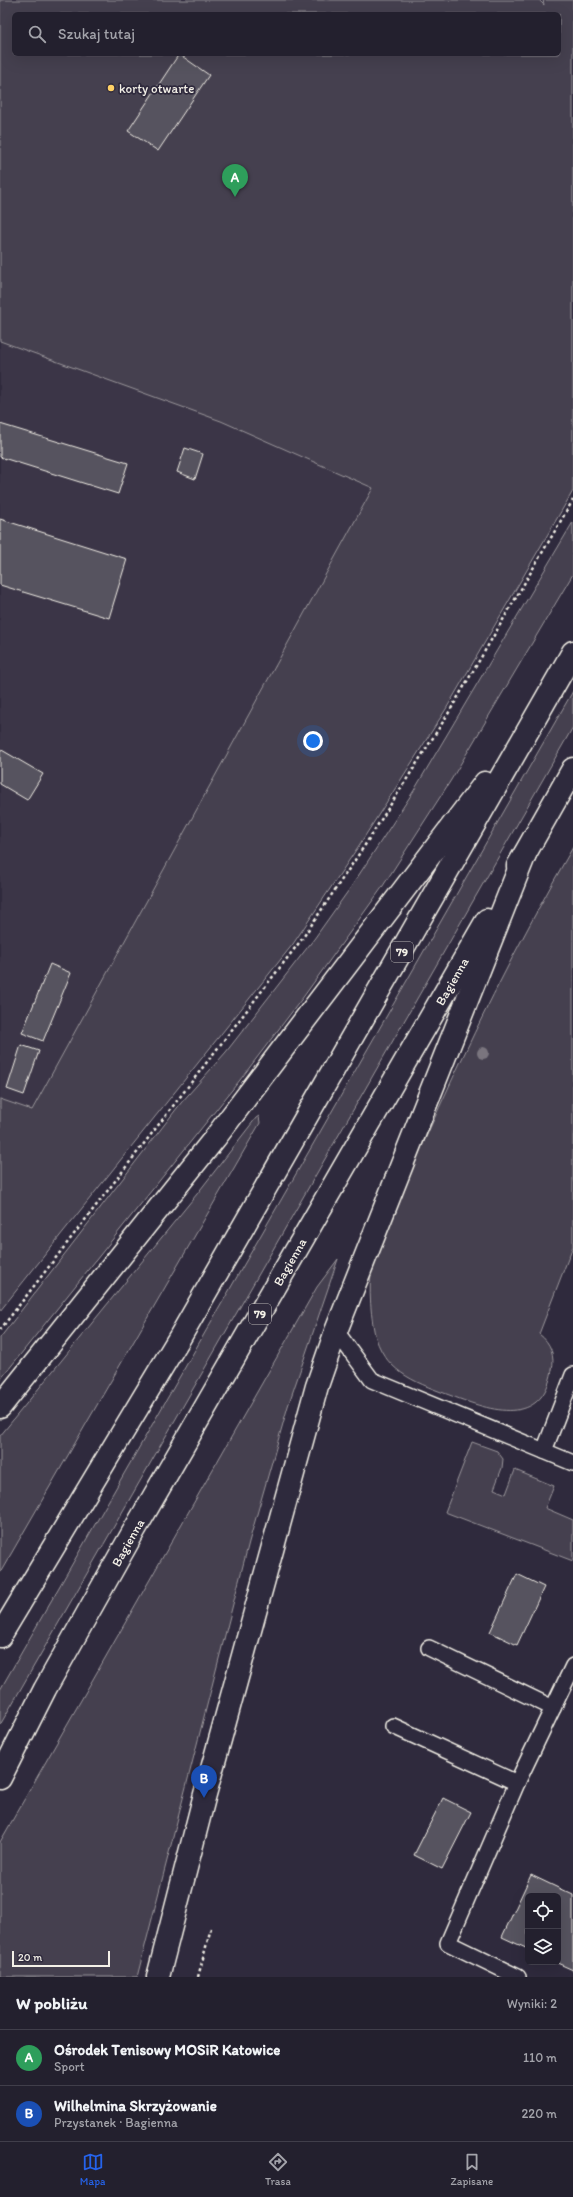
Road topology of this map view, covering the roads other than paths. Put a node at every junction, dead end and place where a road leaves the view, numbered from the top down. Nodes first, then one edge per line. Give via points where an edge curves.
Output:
1 (573, 652) edge
2 (538, 714) junction
3 (573, 769) edge
4 (525, 854) junction
5 (336, 1331) junction
6 (573, 1375) edge
7 (0, 1407) edge
8 (544, 1451) junction
9 (573, 1463) edge
10 (0, 1636) edge
11 (429, 1648) dead end
12 (573, 1666) edge
13 (553, 1708) junction
14 (394, 1726) dead end
15 (0, 1778) edge
16 (517, 1783) junction
17 (158, 1977) edge
18 (518, 1977) edge

1 - 2 main road, 79
2 - 7 main road via 220,1132
2 - 10 main road, 79 via 180,1337
3 - 4 main road, Bagienna / 79
4 - 5 main road
4 - 15 main road, Bagienna / 79 via 135,1529 45,1689
5 - 8 lane via 372,1380
5 - 17 main road via 317,1386 271,1547
6 - 8 lane
8 - 9 lane
11 - 13 lane
12 - 13 lane
13 - 16 lane
14 - 16 lane
16 - 18 lane via 448,1943

